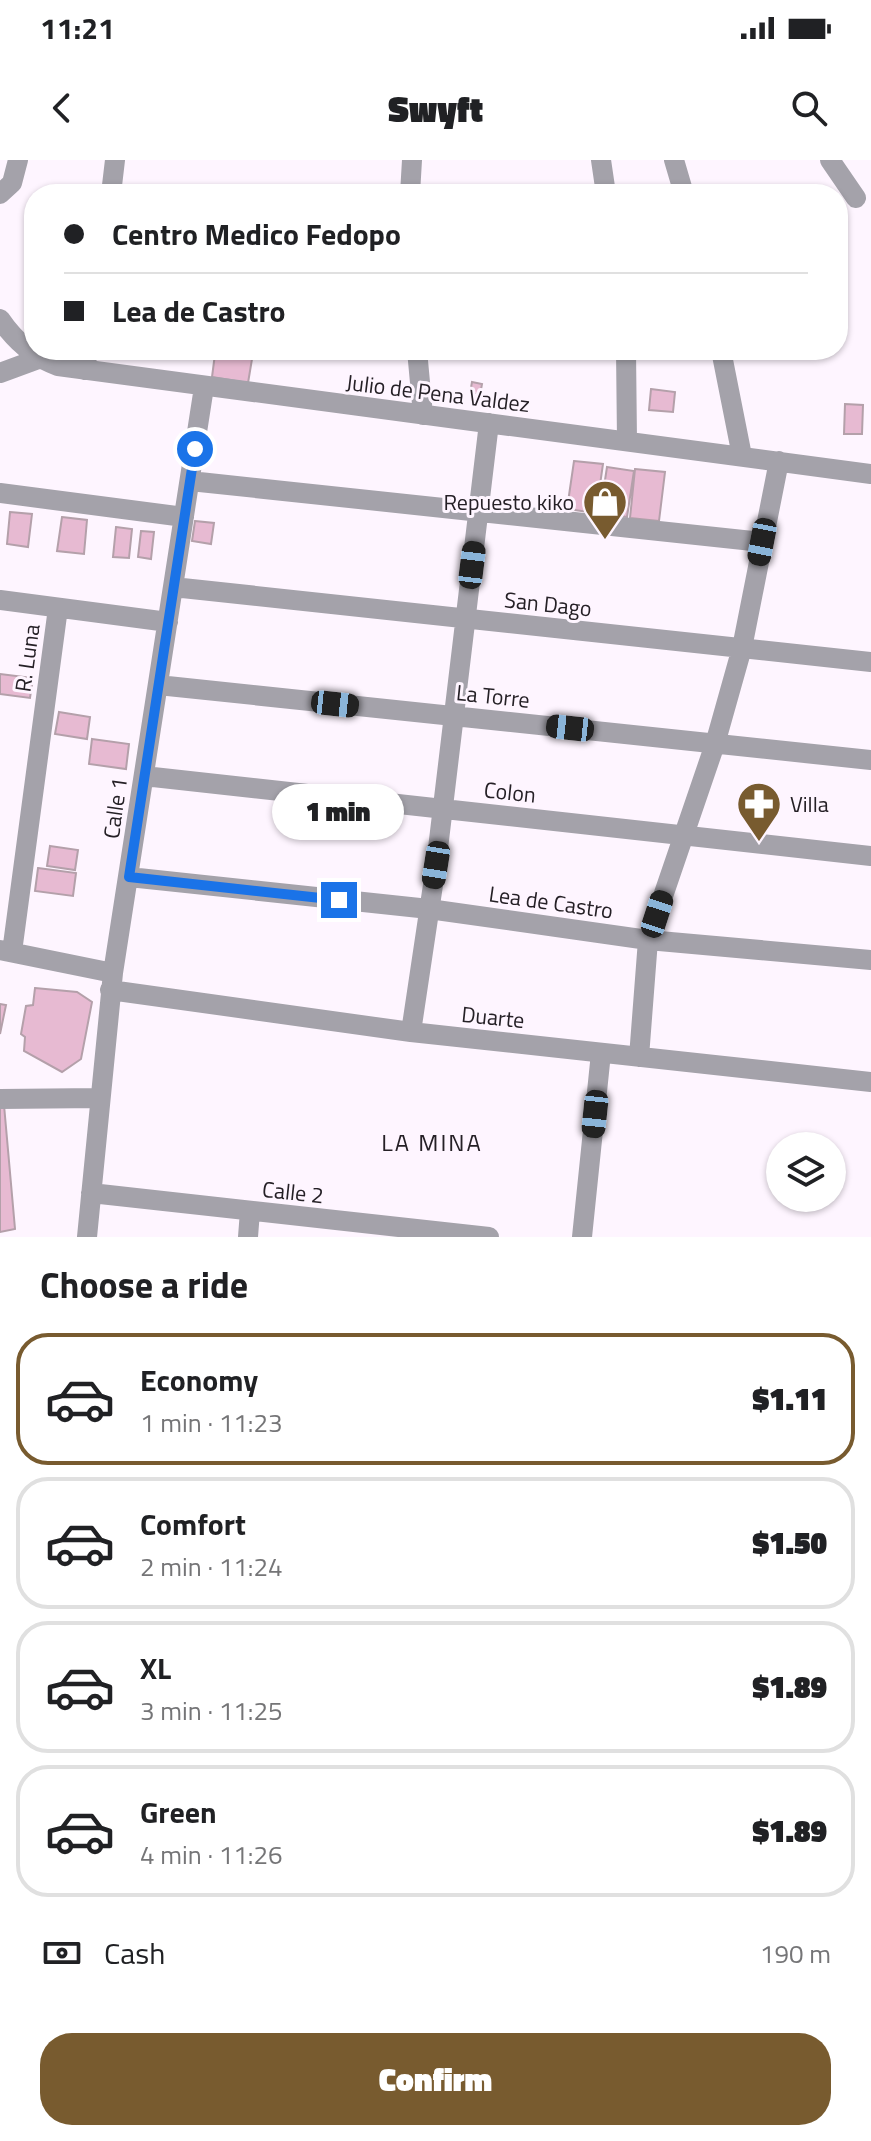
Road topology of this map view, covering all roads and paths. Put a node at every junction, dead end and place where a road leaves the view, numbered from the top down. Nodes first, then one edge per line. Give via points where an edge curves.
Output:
1 (18, 160) edge
2 (115, 160) edge
3 (412, 160) edge
4 (601, 160) edge
5 (674, 160) edge
6 (830, 160) edge
7 (112, 184) edge
8 (411, 184) edge
9 (605, 184) edge
10 (681, 184) edge
11 (845, 184) edge
12 (0, 194) edge
13 (5, 326) edge
14 (24, 345) edge
15 (35, 360) edge
16 (41, 360) edge
17 (86, 360) edge
18 (418, 360) edge
19 (626, 360) edge
20 (723, 360) edge
21 (0, 373) edge
22 (204, 387) junction
23 (423, 415) junction
24 (489, 423) junction
25 (627, 441) junction
26 (742, 456) junction
27 (779, 461) junction
28 (871, 474) edge
29 (190, 481) junction
30 (0, 493) edge
31 (478, 511) junction
32 (184, 517) junction
33 (762, 542) junction
34 (173, 587) junction
35 (0, 600) edge
36 (58, 608) junction
37 (465, 619) junction
38 (168, 622) junction
39 (742, 648) junction
40 (871, 662) edge
41 (158, 685) junction
42 (454, 716) junction
43 (715, 744) junction
44 (871, 760) edge
45 (144, 776) junction
46 (442, 808) junction
47 (682, 835) junction
48 (871, 856) edge
49 (129, 877) junction
50 (429, 909) junction
51 (648, 940) junction
52 (6, 951) edge
53 (871, 960) edge
54 (112, 981) junction
55 (411, 1032) junction
56 (601, 1053) junction
57 (639, 1057) junction
58 (871, 1082) edge
59 (99, 1098) junction
60 (0, 1099) edge
61 (91, 1193) junction
62 (250, 1211) junction
63 (413, 1233) edge
64 (87, 1237) edge
65 (248, 1237) edge
66 (489, 1237) edge
67 (582, 1237) edge

1 - 12 street via 12,183
2 - 7 street
3 - 8 street
4 - 9 street
5 - 10 street
6 - 11 street
13 - 14 street, Julio de Pena Valdez
15 - 21 street
16 - 17 street, Julio de Pena Valdez via 58,366
17 - 22 street, Julio de Pena Valdez
18 - 23 street
19 - 25 street
20 - 26 street
22 - 23 street, Julio de Pena Valdez
22 - 29 street, Calle 1
23 - 24 street, Julio de Pena Valdez
24 - 25 street, Julio de Pena Valdez
24 - 31 street
25 - 26 street, Julio de Pena Valdez
26 - 27 street, Julio de Pena Valdez
27 - 28 street, Julio de Pena Valdez
27 - 33 street
29 - 31 street
29 - 32 street, Calle 1
30 - 32 street
31 - 33 street
31 - 37 street
32 - 34 street, Calle 1
33 - 39 street
34 - 37 street, San Dago
34 - 38 street, Calle 1
35 - 36 street
36 - 38 street
36 - 52 street, R. Luna
37 - 39 street, San Dago
37 - 42 street
38 - 41 street, Calle 1
39 - 40 street, San Dago
39 - 43 street
41 - 42 street, La Torre
41 - 45 street, Calle 1
42 - 43 street, La Torre
42 - 46 street
43 - 44 street, La Torre
43 - 47 street
45 - 46 street, Colon
45 - 49 street, Calle 1
46 - 47 street, Colon
46 - 50 street
47 - 48 street, Colon
47 - 51 street
49 - 50 street, Lea de Castro
49 - 54 street, Calle 1
50 - 51 street, Lea de Castro
50 - 55 street
51 - 53 street, Lea de Castro
51 - 57 street
52 - 54 street, Duarte
54 - 55 street, Duarte
54 - 59 street, Calle 1
55 - 56 street, Duarte
56 - 57 street, Duarte
56 - 67 street
57 - 58 street, Duarte
59 - 60 street
59 - 61 street, Calle 1
61 - 62 street, Calle 2
61 - 64 street, Calle 1
62 - 63 street, Calle 2
62 - 65 street
63 - 66 street, Calle 2

